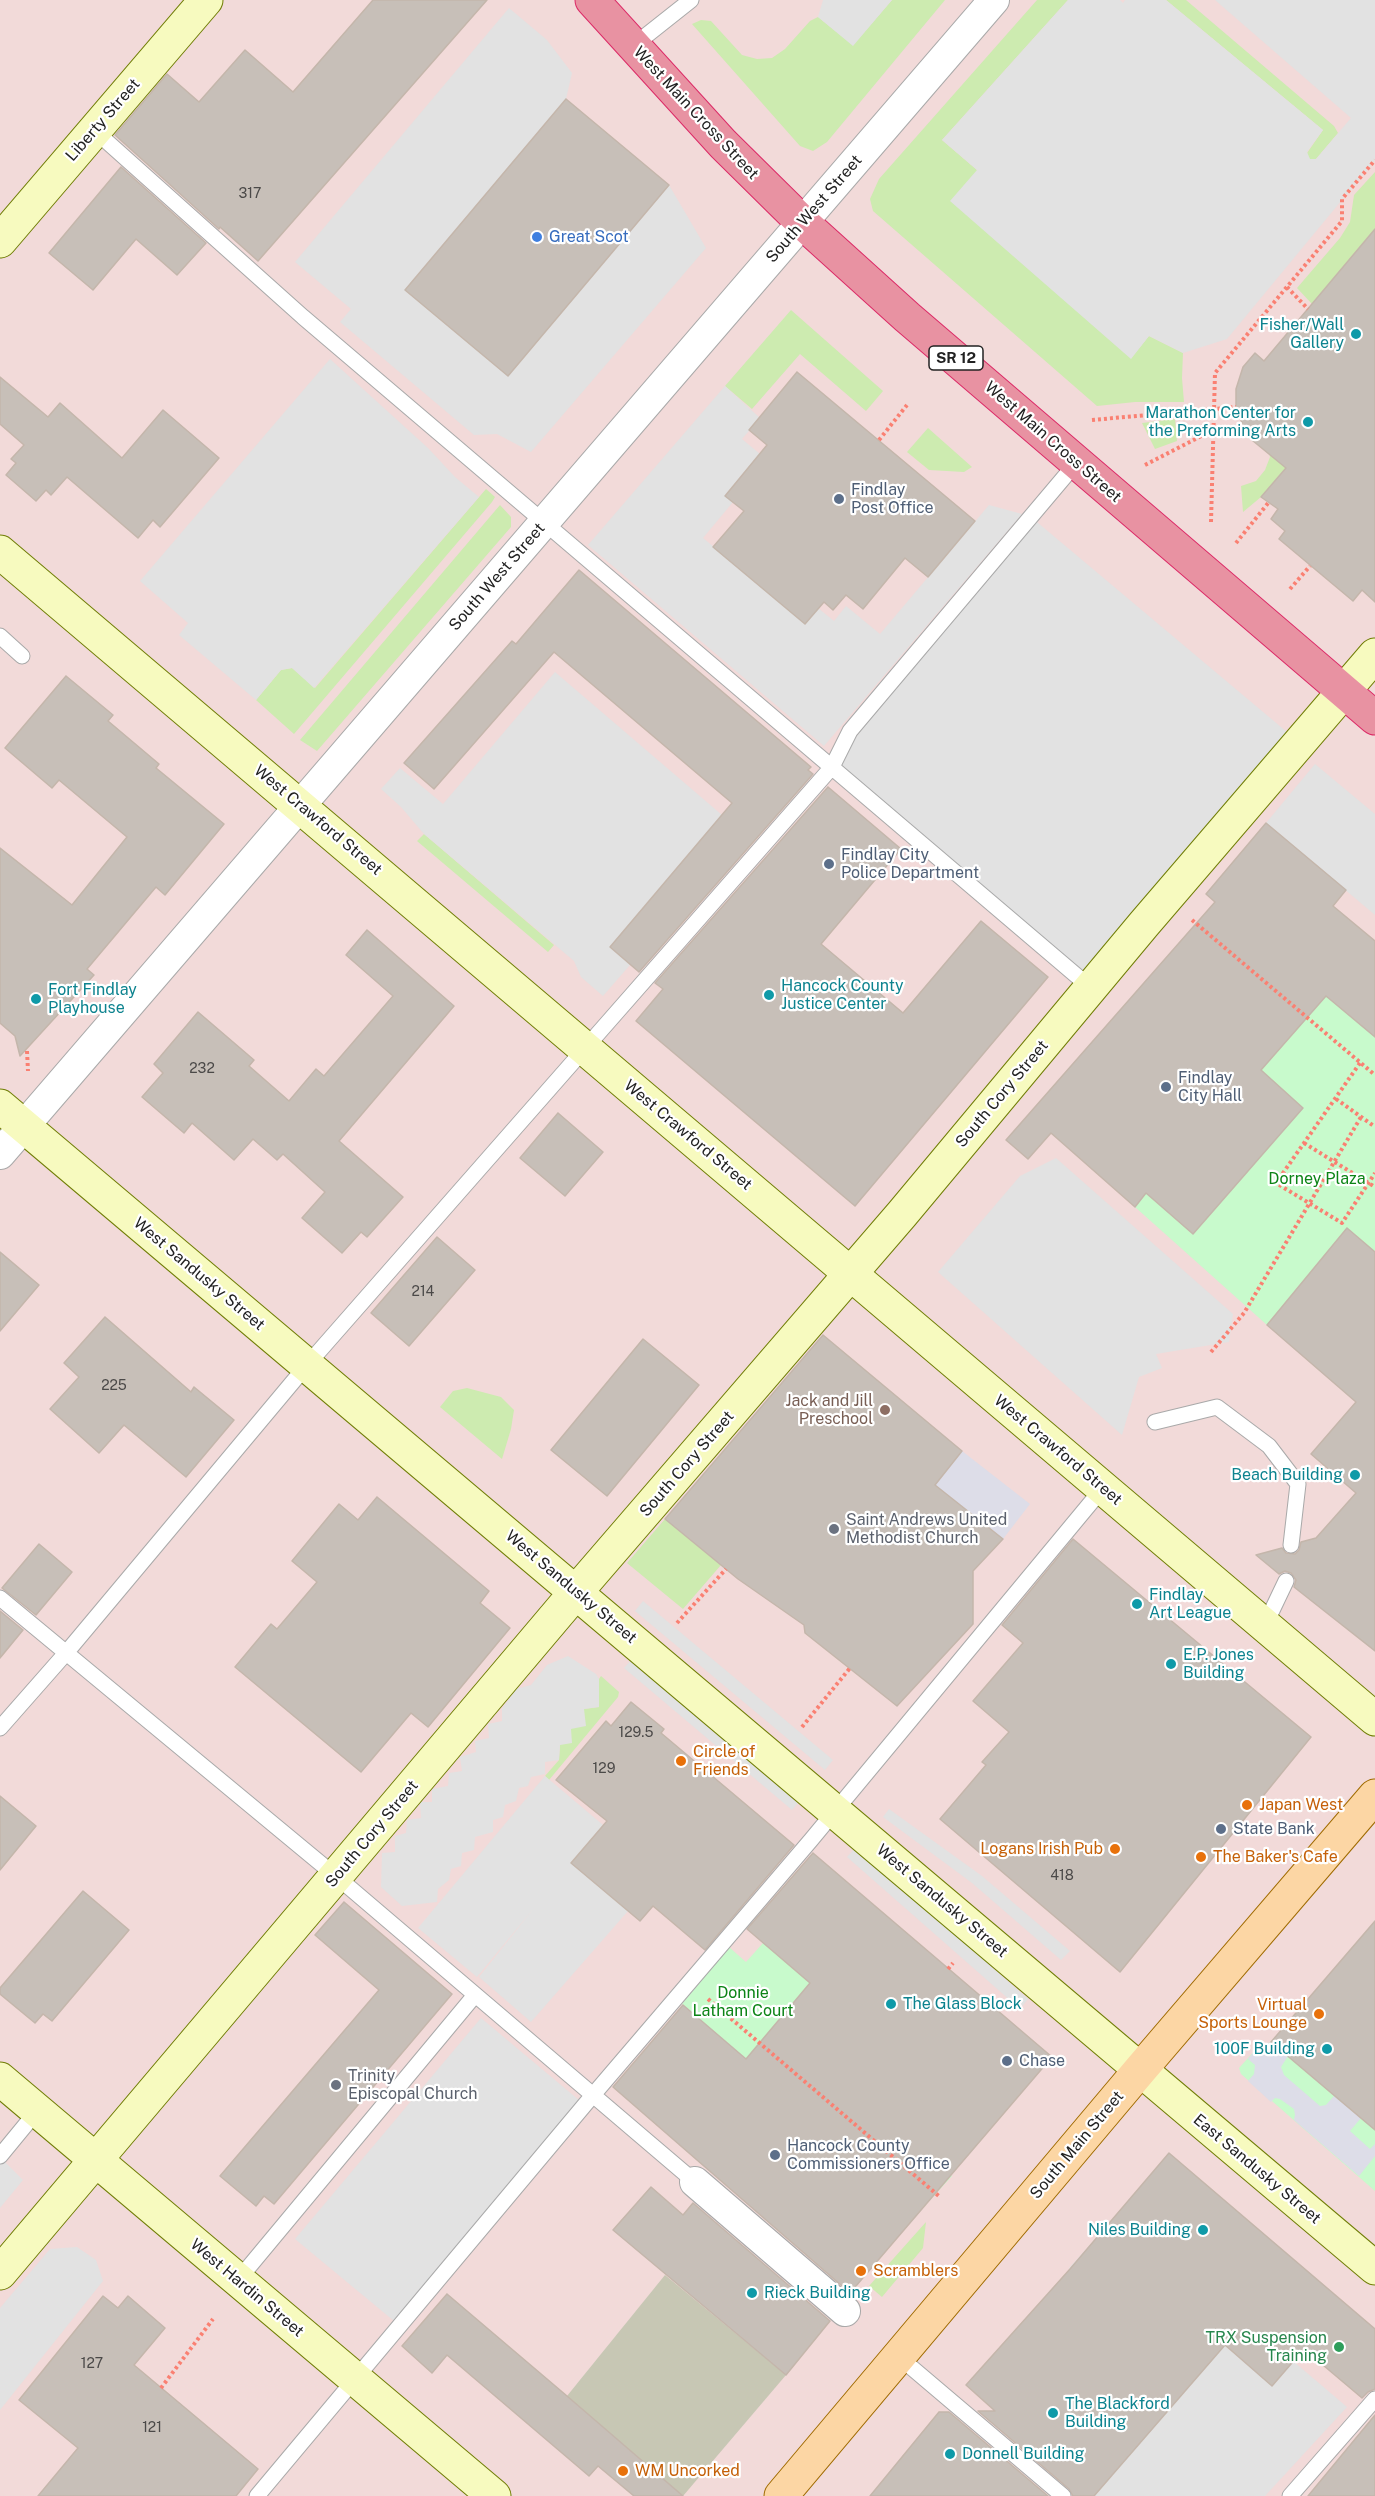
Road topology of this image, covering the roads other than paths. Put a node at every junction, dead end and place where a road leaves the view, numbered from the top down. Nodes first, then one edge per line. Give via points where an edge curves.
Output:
1 (206, 0) edge
2 (592, 0) edge
3 (691, 0) edge
4 (994, 0) edge
5 (633, 46) junction
6 (94, 130) junction
7 (803, 223) junction
8 (0, 241) edge
9 (1077, 462) junction
10 (544, 522) junction
11 (0, 552) edge
12 (0, 636) edge
13 (1375, 655) edge
14 (22, 656) dead end
15 (1344, 691) junction
16 (1375, 718) edge
17 (832, 767) junction
18 (301, 806) junction
19 (1091, 988) junction
20 (584, 1047) junction
21 (12, 1116) edge
22 (0, 1154) edge
23 (850, 1274) junction
24 (306, 1365) junction
25 (1155, 1422) dead end
26 (1103, 1488) junction
27 (1290, 1545) dead end
28 (1286, 1581) dead end
29 (576, 1592) junction
30 (0, 1598) edge
31 (1265, 1626) junction
32 (66, 1653) junction
33 (1375, 1719) edge
34 (0, 1728) edge
35 (1375, 1796) edge
36 (835, 1811) junction
37 (336, 1876) junction
38 (475, 1995) junction
39 (1140, 2070) junction
40 (0, 2079) edge
41 (593, 2095) junction
42 (37, 2111) junction
43 (0, 2156) edge
44 (96, 2160) junction
45 (695, 2182) joint
46 (1375, 2268) edge
47 (0, 2273) edge
48 (238, 2280) junction
49 (845, 2311) dead end
50 (898, 2356) junction
51 (355, 2379) junction
52 (1375, 2399) edge
53 (257, 2496) edge
54 (494, 2496) edge
55 (781, 2496) edge
56 (1063, 2496) edge
57 (1290, 2496) edge

1 - 6 street, Liberty Street
2 - 5 highway, West Main Cross Street / SR 12
3 - 5 lane
4 - 7 street, South West Street
5 - 7 highway, West Main Cross Street / SR 12
6 - 8 street, Liberty Street
6 - 10 lane via 303,317
7 - 9 highway, West Main Cross Street / SR 12
7 - 10 street, South West Street
9 - 15 highway, West Main Cross Street / SR 12
9 - 17 lane via 850,731
10 - 17 lane
10 - 18 street, South West Street
11 - 18 street, West Crawford Street
12 - 14 lane
13 - 15 street, South Cory Street
15 - 16 highway, West Main Cross Street / SR 12
15 - 19 street, South Cory Street
17 - 19 lane
17 - 20 lane
18 - 20 street, West Crawford Street
18 - 21 street, South West Street
19 - 23 street, South Cory Street
20 - 23 street, West Crawford Street
20 - 24 lane
21 - 22 street, South West Street
21 - 24 street, West Sandusky Street
23 - 26 street, West Crawford Street
23 - 29 street, South Cory Street
24 - 29 street, West Sandusky Street
24 - 32 lane
25 - 27 lane via 1217,1407 1269,1446 1298,1484
26 - 31 street, West Crawford Street
26 - 36 lane
28 - 31 lane
29 - 36 street, West Sandusky Street
29 - 37 street, South Cory Street
30 - 32 lane
31 - 33 street, West Crawford Street
32 - 34 lane
32 - 37 lane
35 - 39 main road, South Main Street
36 - 39 street, West Sandusky Street
36 - 41 lane
37 - 38 lane
37 - 44 street, South Cory Street
38 - 41 lane
38 - 48 lane
39 - 46 street, East Sandusky Street
39 - 50 main road, South Main Street
40 - 42 street, West Hardin Street
41 - 45 lane
41 - 51 lane
42 - 43 lane
42 - 44 street, West Hardin Street
44 - 47 street, South Cory Street
44 - 48 street, West Hardin Street
45 - 49 street
48 - 51 street, West Hardin Street
50 - 55 main road, South Main Street
50 - 56 lane
51 - 53 lane
51 - 54 street, West Hardin Street
52 - 57 lane

